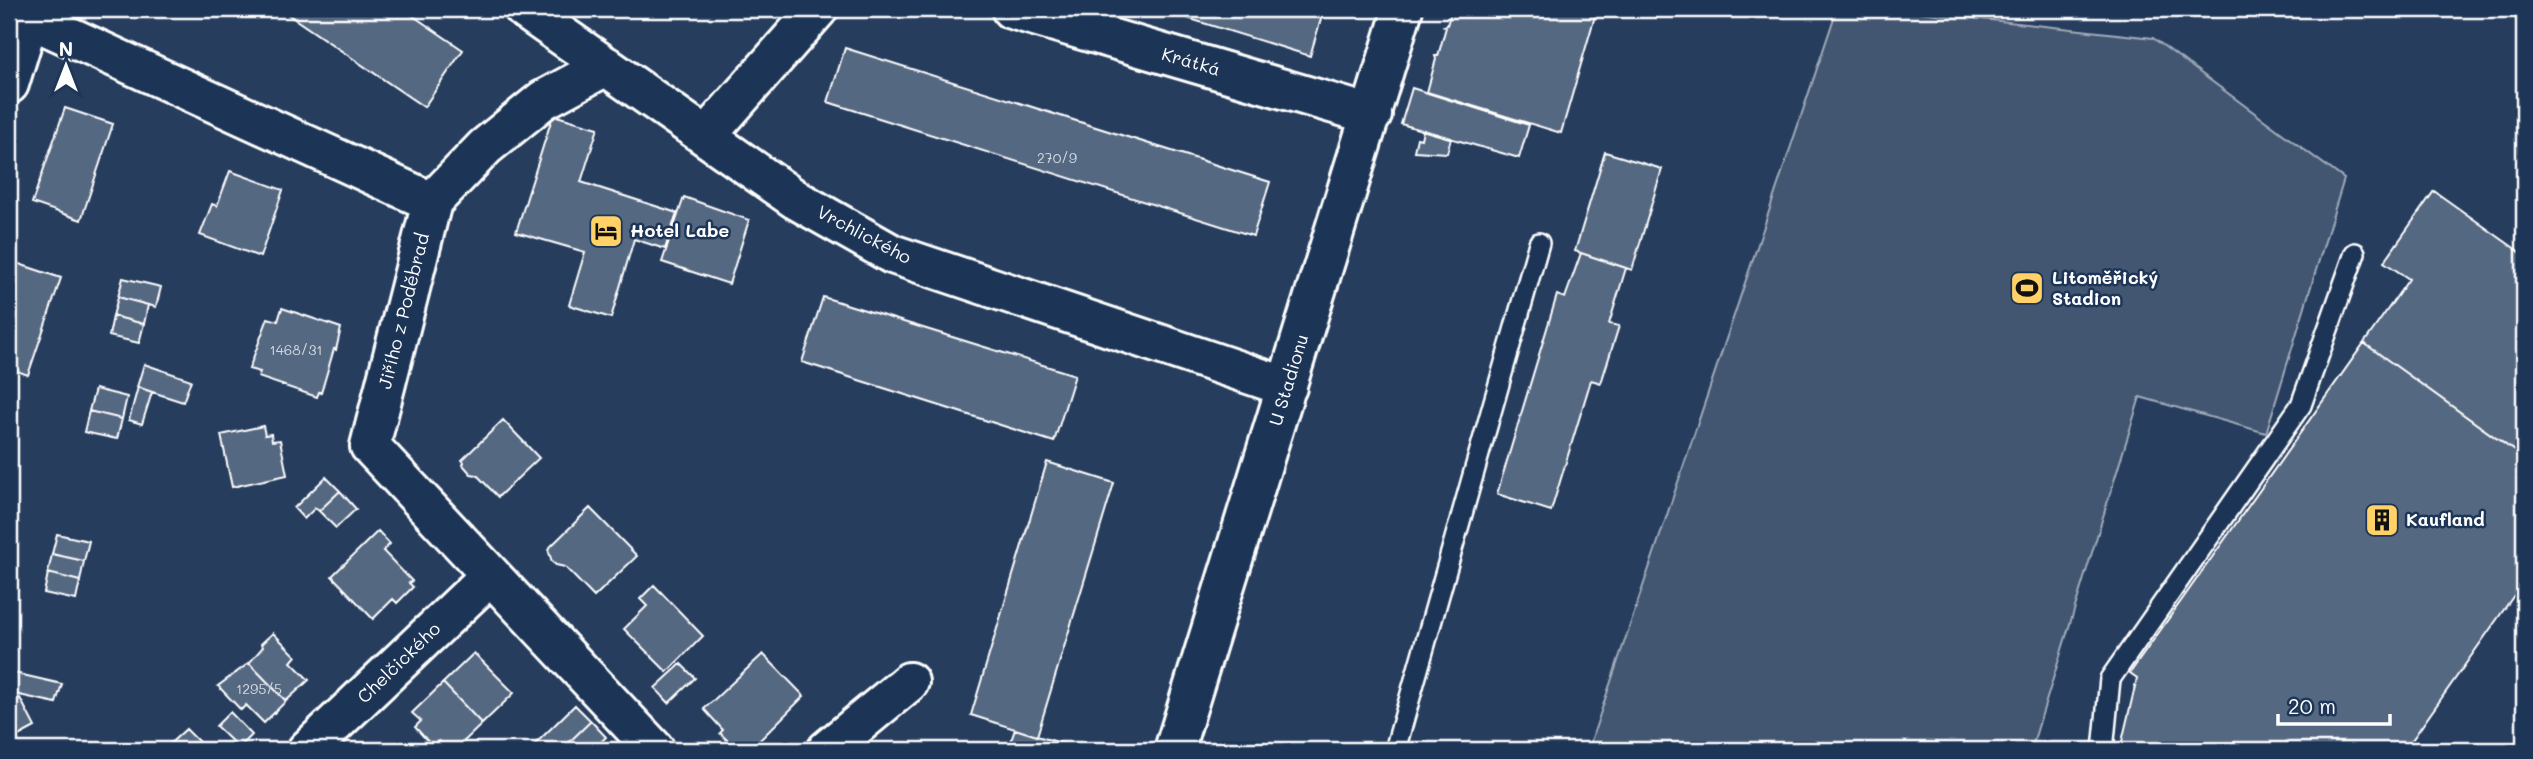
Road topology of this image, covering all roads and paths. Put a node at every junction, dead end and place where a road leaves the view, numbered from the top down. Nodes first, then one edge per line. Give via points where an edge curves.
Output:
1 (524, 9) edge
2 (818, 9) edge
3 (1011, 9) edge
4 (1403, 9) edge
5 (23, 12) edge
6 (606, 66) junction
7 (9, 84) edge
8 (1372, 115) junction
9 (707, 135) junction
10 (432, 202) junction
11 (1539, 243) dead end
12 (2355, 253) dead end
13 (1287, 387) junction
14 (491, 575) junction
15 (909, 681) dead end
16 (307, 750) edge
17 (655, 750) edge
18 (827, 750) edge
19 (1174, 750) edge
20 (1395, 750) edge
21 (2103, 750) edge

1 - 6 street, Vrchlického
2 - 9 street
3 - 8 street, Krátká
4 - 8 street, U Stadionu
5 - 7 street
5 - 10 street
6 - 9 street, Vrchlického
6 - 10 street via 543,100 485,147
8 - 13 street, U Stadionu
9 - 13 street, Vrchlického via 795,199 892,254
10 - 14 street, Jiřího z Poděbrad via 370,446
11 - 20 lane
12 - 21 lane via 2301,405 2110,679
13 - 19 street, U Stadionu
14 - 16 street, Chelčického
14 - 17 street, Jiřího z Poděbrad
15 - 18 street

